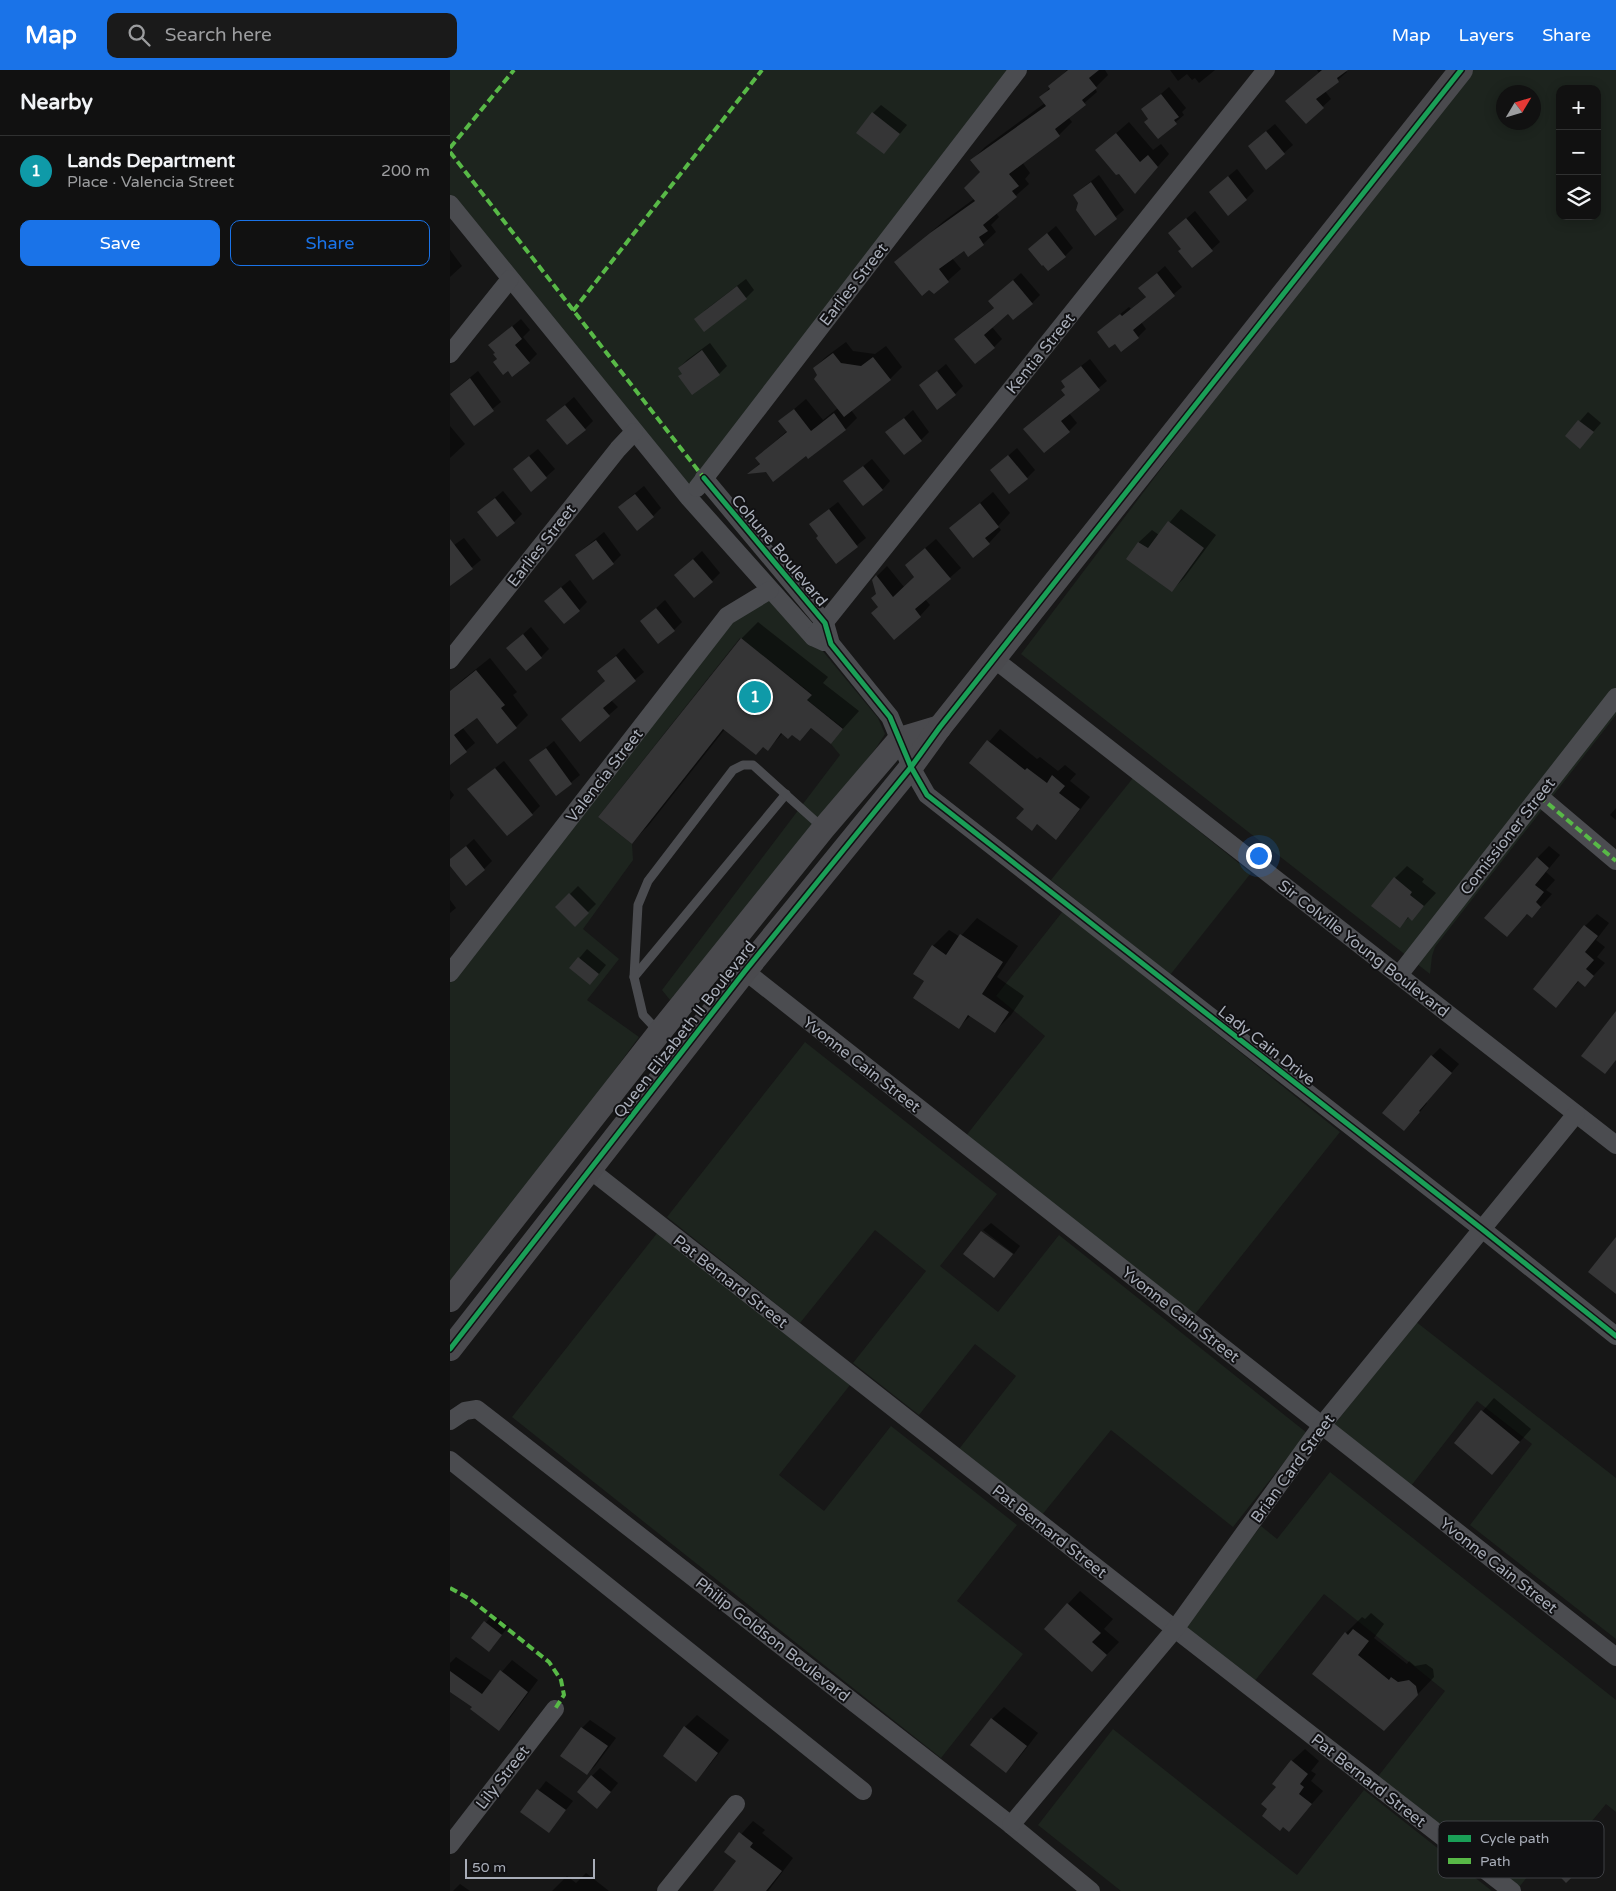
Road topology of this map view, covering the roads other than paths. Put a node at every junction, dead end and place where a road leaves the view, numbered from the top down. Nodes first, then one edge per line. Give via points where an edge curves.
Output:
1 (1018, 70) edge
2 (1266, 70) edge
3 (1461, 70) edge
4 (450, 204) edge
5 (510, 279) junction
6 (450, 354) edge
7 (634, 432) junction
8 (704, 478) junction
9 (689, 498) junction
10 (770, 590) junction
11 (825, 623) junction
12 (813, 637) junction
13 (831, 644) junction
14 (994, 659) junction
15 (450, 660) edge
16 (1616, 697) edge
17 (940, 727) junction
18 (900, 739) junction
19 (911, 768) junction
20 (786, 794) junction
21 (1538, 796) junction
22 (823, 829) junction
23 (846, 848) junction
24 (1616, 862) edge
25 (745, 971) junction
26 (450, 973) edge
27 (1399, 975) junction
28 (634, 976) junction
29 (660, 1032) junction
30 (682, 1051) junction
31 (1576, 1114) junction
32 (1616, 1145) edge
33 (590, 1169) junction
34 (1482, 1229) junction
35 (450, 1300) edge
36 (1616, 1336) edge
37 (450, 1350) edge
38 (450, 1421) edge
39 (1322, 1425) junction
40 (450, 1460) edge
41 (1175, 1630) junction
42 (1616, 1657) edge
43 (555, 1710) dead end
44 (863, 1791) dead end
45 (736, 1804) dead end
46 (1011, 1825) junction
47 (1438, 1834) edge
48 (450, 1845) edge
49 (1495, 1878) edge
50 (666, 1891) edge
51 (1092, 1891) edge
52 (1512, 1891) edge

1 - 8 street, Earlies Street
2 - 11 street, Kentia Street
3 - 14 street, Queen Elizabeth II Boulevard
4 - 5 street, Cohune Boulevard
5 - 6 street
5 - 7 street, Cohune Boulevard
7 - 9 street, Cohune Boulevard
7 - 15 street, Earlies Street
8 - 9 street, Earlies Street
8 - 11 street, Cohune Boulevard
9 - 10 street, Cohune Boulevard
10 - 12 street, Cohune Boulevard
10 - 26 street, Valencia Street via 727,616
11 - 12 street, Kentia Street
11 - 13 street, Cohune Boulevard
12 - 13 street, Cohune Boulevard
13 - 18 street, Cohune Boulevard via 890,717
14 - 17 street, Queen Elizabeth II Boulevard
14 - 27 street, Sir Colville Young Boulevard
16 - 21 street, Comissioner Street
17 - 18 street
17 - 19 street, Queen Elizabeth II Boulevard
18 - 19 street, Lady Cain Drive
18 - 22 street, Queen Elizabeth II Boulevard
19 - 23 street, Queen Elizabeth II Boulevard
19 - 34 street, Lady Cain Drive via 927,795
20 - 22 lane
20 - 28 lane
20 - 28 lane via 753,765 743,764 733,770 648,881 638,905
21 - 24 street
21 - 27 street, Comissioner Street
22 - 23 street
22 - 29 street, Queen Elizabeth II Boulevard
23 - 25 street, Queen Elizabeth II Boulevard
25 - 30 street, Queen Elizabeth II Boulevard
25 - 39 street, Yvonne Cain Street
27 - 31 street, Sir Colville Young Boulevard
28 - 29 lane via 643,1015
29 - 30 street
29 - 35 street, Queen Elizabeth II Boulevard
30 - 33 street, Queen Elizabeth II Boulevard
31 - 32 street, Sir Colville Young Boulevard
31 - 34 street, Brian Card Street
33 - 37 street, Queen Elizabeth II Boulevard
33 - 41 street, Pat Bernard Street
34 - 36 street, Lady Cain Drive
34 - 39 street, Brian Card Street
38 - 46 street, Philip Goldson Boulevard via 465,1411 477,1409
39 - 41 street, Brian Card Street
39 - 42 street, Yvonne Cain Street
40 - 44 street
41 - 46 street, Brian Card Street
41 - 47 street, Pat Bernard Street
43 - 48 street, Lily Street
45 - 50 street
46 - 51 street, Philip Goldson Boulevard
49 - 52 street, Pat Bernard Street

